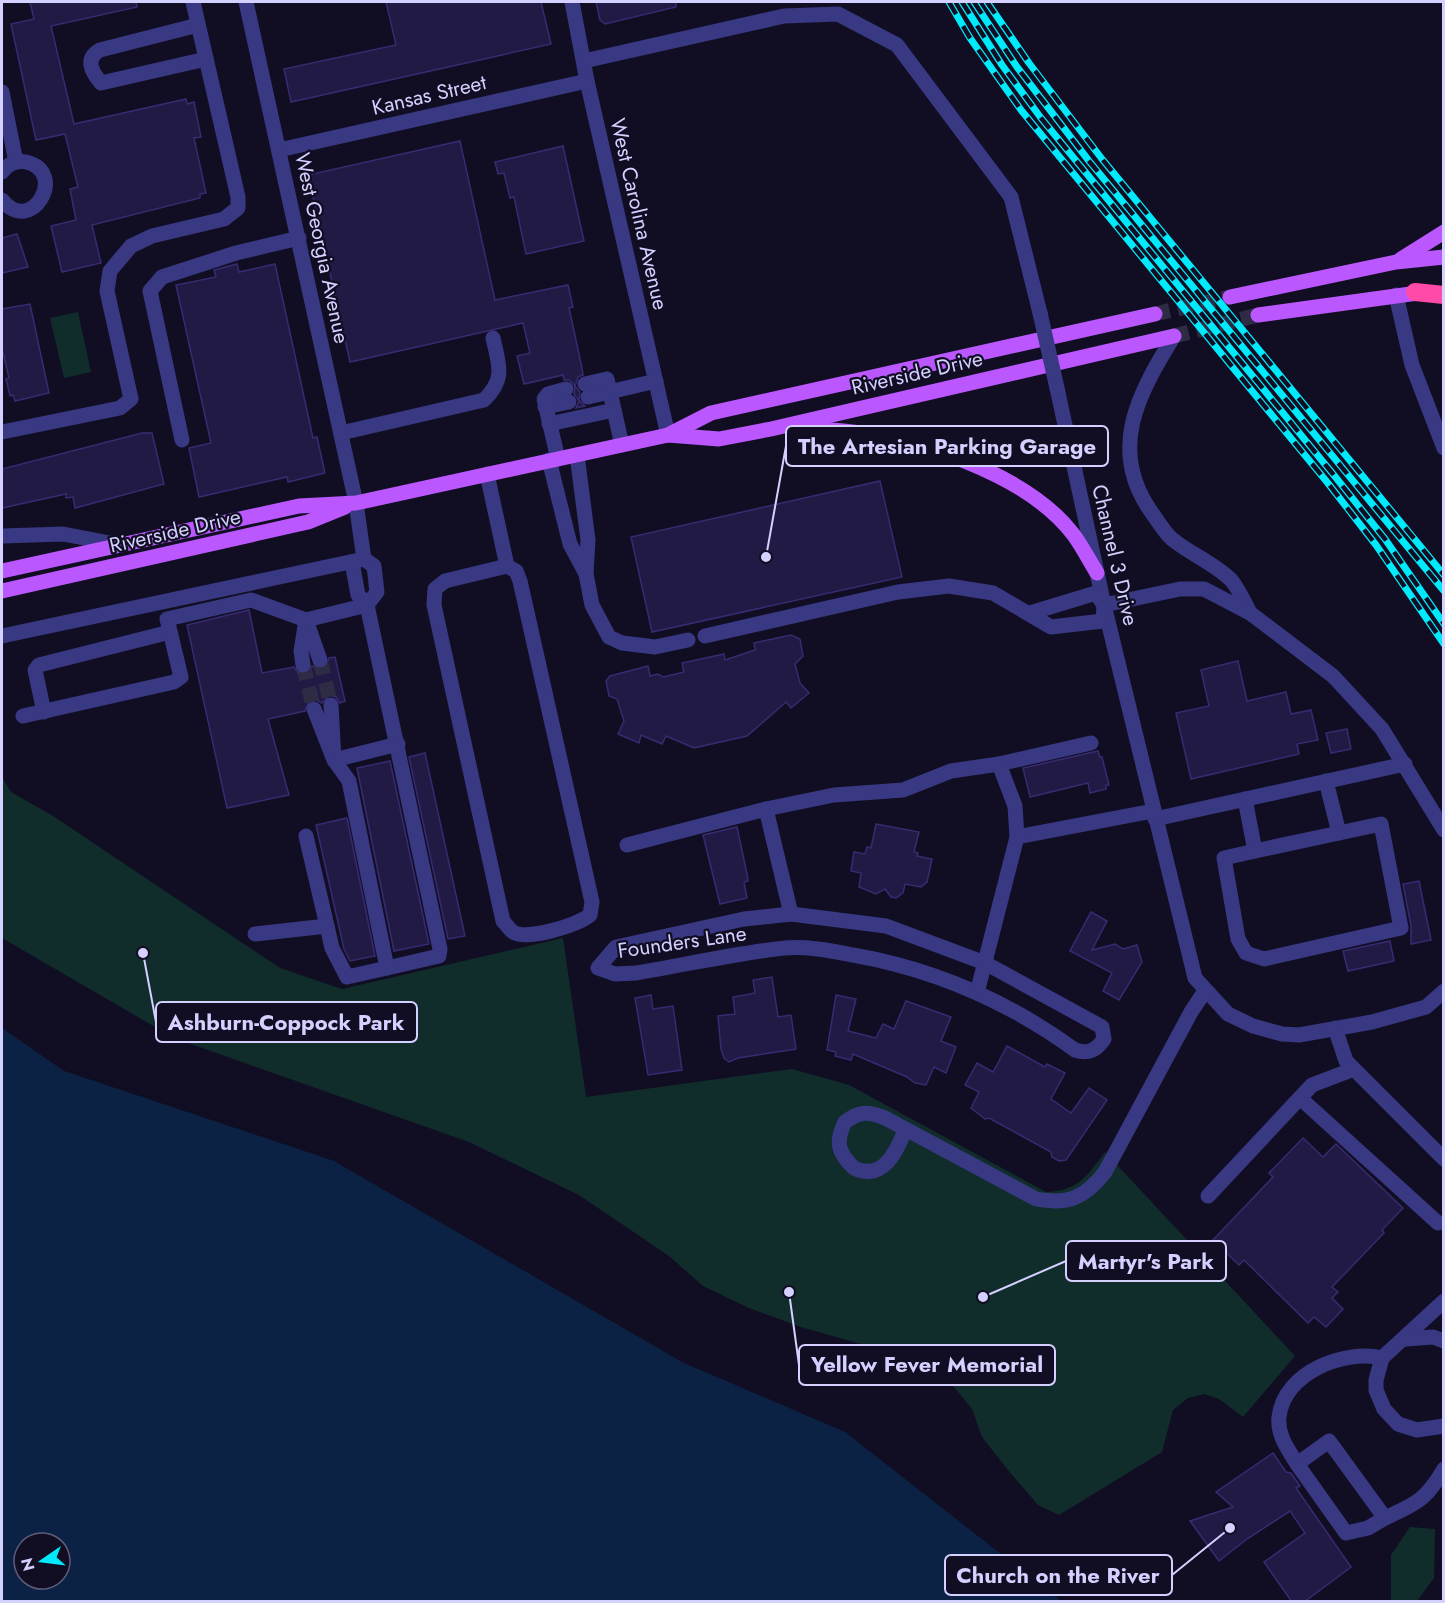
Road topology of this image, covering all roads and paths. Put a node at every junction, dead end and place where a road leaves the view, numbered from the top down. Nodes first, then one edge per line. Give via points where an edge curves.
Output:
1 (193, 2) edge
2 (246, 2) edge
3 (572, 2) edge
4 (198, 25) junction
5 (206, 59) junction
6 (584, 61) junction
7 (587, 81) junction
8 (2, 92) edge
9 (279, 150) junction
10 (16, 162) junction
11 (2, 172) edge
12 (2, 200) edge
13 (1443, 232) edge
14 (298, 238) junction
15 (1443, 257) edge
16 (1396, 262) junction
17 (1443, 290) edge
18 (1415, 292) junction
19 (1396, 295) junction
20 (1443, 295) edge
21 (1230, 297) tunnel mouth
22 (1155, 314) tunnel mouth
23 (1258, 315) tunnel mouth
24 (1174, 336) joint
25 (493, 338) dead end
26 (656, 381) junction
27 (586, 390) dead end
28 (610, 391) junction
29 (567, 395) dead end
30 (614, 410) junction
31 (549, 424) junction
32 (771, 429) junction
33 (2, 432) edge
34 (341, 433) junction
35 (668, 435) junction
36 (182, 440) dead end
37 (622, 445) junction
38 (1443, 448) edge
39 (577, 454) junction
40 (554, 460) junction
41 (487, 474) junction
42 (356, 503) junction
43 (2, 536) edge
44 (115, 544) junction
45 (358, 560) junction
46 (507, 566) junction
47 (2, 571) edge
48 (1097, 573) junction
49 (586, 574) junction
50 (2, 591) edge
51 (367, 605) junction
52 (1104, 605) junction
53 (1030, 613) junction
54 (1250, 613) junction
55 (306, 620) junction
56 (170, 632) junction
57 (2, 636) edge
58 (705, 636) dead end
59 (688, 640) dead end
60 (320, 660) tunnel mouth
61 (303, 665) tunnel mouth
62 (331, 705) tunnel mouth
63 (314, 709) tunnel mouth
64 (44, 712) junction
65 (23, 716) dead end
66 (1091, 743) dead end
67 (398, 744) junction
68 (334, 760) junction
69 (999, 764) junction
70 (1405, 764) junction
71 (1326, 782) junction
72 (1245, 799) junction
73 (766, 809) junction
74 (1154, 815) junction
75 (1443, 830) edge
76 (1339, 833) junction
77 (306, 837) dead end
78 (1017, 837) junction
79 (627, 845) dead end
80 (1255, 852) junction
81 (790, 914) junction
82 (327, 926) junction
83 (255, 934) dead end
84 (985, 963) junction
85 (387, 968) junction
86 (1205, 991) junction
87 (1443, 992) edge
88 (977, 993) junction
89 (1335, 1028) junction
90 (1351, 1066) junction
91 (1300, 1098) junction
92 (905, 1130) junction
93 (1443, 1159) edge
94 (1208, 1196) dead end
95 (1438, 1223) dead end
96 (1443, 1301) edge
97 (1406, 1339) junction
98 (1443, 1341) edge
99 (1382, 1358) junction
100 (1443, 1426) edge
101 (1297, 1464) junction
102 (1443, 1469) edge
103 (1385, 1518) junction

1 - 4 street
2 - 9 street, West Georgia Avenue
3 - 6 street, West Carolina Avenue
4 - 5 street
4 - 5 street via 100,50 90,62 92,72 101,83
5 - 33 street via 238,208 224,219 152,236 131,246 110,270 106,291 131,399 120,408
6 - 7 street, West Carolina Avenue
6 - 48 street, Channel 3 Drive, bridge via 795,16 838,14 897,45 1011,197
7 - 9 street, Kansas Street
7 - 26 street, West Carolina Avenue
8 - 10 street
9 - 14 street, West Georgia Avenue
10 - 11 street
10 - 12 street via 33,164 39,170 45,193 28,210 12,209
13 - 16 main road
14 - 34 street, West Georgia Avenue
14 - 36 street via 162,277 150,291
15 - 16 main road
16 - 21 main road
17 - 18 main road
18 - 19 main road
18 - 20 highway
19 - 23 main road
19 - 38 street via 1412,365
22 - 35 main road, Riverside Drive via 711,413
24 - 32 main road, Riverside Drive
24 - 54 street via 1131,423 1131,469 1136,486 1170,537 1232,581
25 - 34 street via 500,373 496,388 484,400
26 - 28 street
26 - 35 street, West Carolina Avenue
27 - 28 street via 607,379
28 - 30 street
29 - 31 street via 548,394 544,399
30 - 31 street
30 - 37 street
31 - 40 street
32 - 35 main road, Riverside Drive via 719,439
32 - 48 main road via 843,431 909,443 966,462 999,477 1044,506 1073,534
34 - 42 street, West Georgia Avenue
35 - 37 main road, Riverside Drive
37 - 39 main road, Riverside Drive
39 - 40 main road, Riverside Drive
39 - 49 street via 588,540
40 - 41 main road, Riverside Drive
40 - 49 street via 570,544
41 - 42 main road, Riverside Drive
41 - 46 street
42 - 44 main road, Riverside Drive via 299,506
42 - 45 street, West Georgia Avenue
42 - 50 main road, Riverside Drive via 308,522
43 - 44 street via 63,534
44 - 47 main road, Riverside Drive
45 - 51 street, West Georgia Avenue via 358,596
45 - 57 street
46 - 46 street via 446,581 435,589 435,605 503,921 513,932 528,935 579,923 590,915 592,902 520,581 516,571
48 - 52 street, Channel 3 Drive
49 - 59 street via 592,604 609,637 622,643 655,647
51 - 55 street
51 - 67 street, West Georgia Avenue
52 - 53 street via 1096,593
52 - 53 street via 1102,621 1088,624 1051,627
52 - 54 street via 1179,589 1204,589
52 - 74 street, Channel 3 Drive
53 - 58 street via 993,593 949,586 898,592
54 - 70 street via 1333,676 1382,729
55 - 56 street via 251,600 167,619
55 - 60 street
55 - 61 street
56 - 64 street via 39,665 35,670
56 - 64 street via 181,677 174,682
62 - 68 street
63 - 68 street
64 - 65 street
66 - 69 street
67 - 68 street
67 - 85 street, West Georgia Avenue via 440,949 439,956
68 - 85 street via 349,781
69 - 73 street via 951,771 903,790 834,795
69 - 78 street via 1015,806
70 - 71 street
70 - 75 street
71 - 72 street
71 - 76 street
72 - 74 street
72 - 80 street
73 - 79 street
73 - 81 street
74 - 78 street
74 - 86 street, Channel 3 Drive via 1189,961
76 - 80 street
76 - 80 street via 1381,825 1401,928 1264,959 1246,953 1238,939 1224,858
77 - 82 street
78 - 84 street
81 - 84 street, Founders Lane via 886,926
81 - 88 street, Founders Lane via 744,919 616,947 598,968 615,974 636,974 787,948 829,950 894,962
82 - 83 street
82 - 85 street via 332,948 347,977
84 - 88 street
84 - 88 street, Founders Lane via 1094,1021 1102,1027 1104,1039 1097,1048 1085,1053 1074,1050
86 - 89 street, Channel 3 Drive via 1228,1014 1266,1030 1299,1035
86 - 92 street via 1105,1172 1093,1188 1076,1198 1056,1203 1036,1199
87 - 89 street, Channel 3 Drive via 1426,1007
89 - 90 street
90 - 91 street via 1312,1085
90 - 93 street
91 - 94 street
91 - 95 street
92 - 92 street via 873,1113 862,1112 845,1122 838,1143 840,1152 854,1168 874,1170 890,1161
96 - 97 street
97 - 98 street via 1433,1337
97 - 99 street
99 - 100 street via 1376,1390 1389,1417 1417,1430
99 - 101 street via 1362,1354 1347,1358 1310,1372 1297,1383 1279,1416 1282,1439
101 - 103 street via 1346,1533 1368,1528
101 - 103 street via 1329,1442
102 - 103 street via 1417,1504

